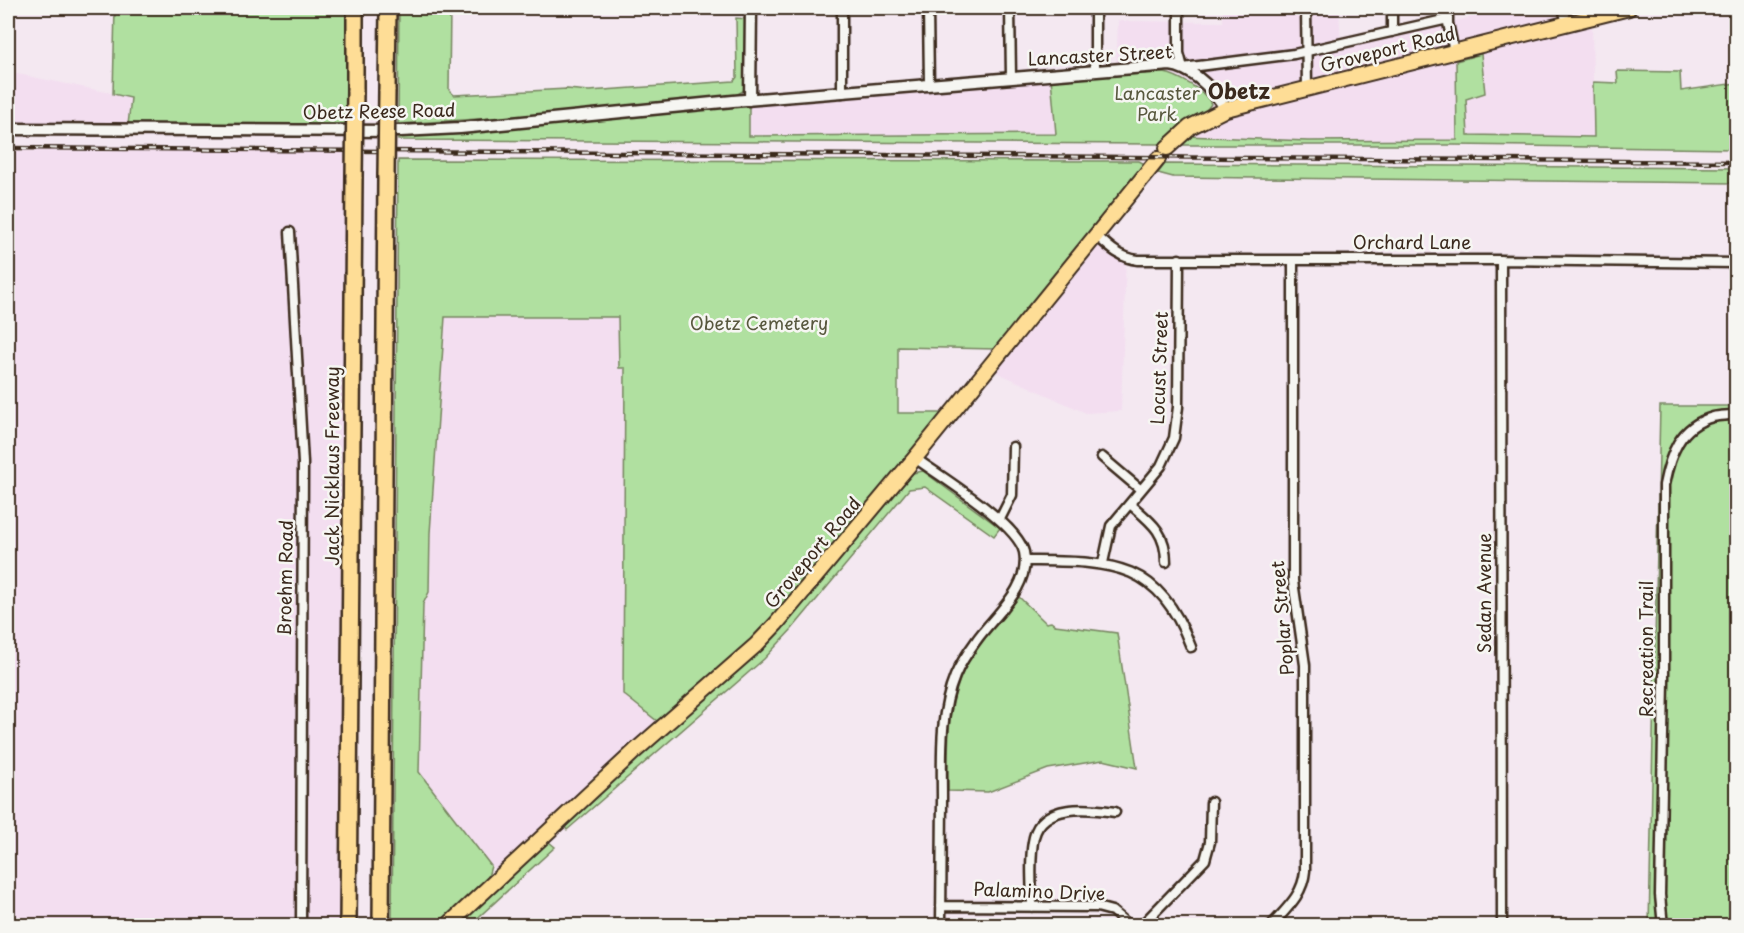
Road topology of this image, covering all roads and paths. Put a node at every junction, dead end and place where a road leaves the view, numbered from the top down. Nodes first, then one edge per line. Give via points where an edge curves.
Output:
1 (355, 8) edge
2 (388, 8) edge
3 (751, 8) edge
4 (842, 8) edge
5 (928, 8) edge
6 (1010, 8) edge
7 (1095, 8) edge
8 (1179, 8) edge
9 (1306, 8) edge
10 (1392, 8) edge
11 (1448, 8) edge
12 (1563, 8) edge
13 (1629, 8) edge
14 (1448, 19) junction
15 (1567, 23) junction
16 (1392, 32) junction
17 (1307, 51) junction
18 (1454, 52) junction
19 (1183, 68) junction
20 (1095, 71) junction
21 (1011, 78) junction
22 (929, 84) junction
23 (1307, 88) junction
24 (842, 93) junction
25 (750, 100) junction
26 (1226, 109) junction
27 (8, 129) edge
28 (290, 232) dead end
29 (1096, 235) junction
30 (1179, 260) junction
31 (1293, 260) junction
32 (1501, 260) junction
33 (1737, 263) edge
34 (1737, 414) edge
35 (1013, 447) dead end
36 (1102, 457) dead end
37 (915, 458) junction
38 (1141, 490) junction
39 (1130, 504) junction
40 (1000, 519) junction
41 (1025, 561) junction
42 (1166, 562) dead end
43 (1102, 563) junction
44 (1191, 647) dead end
45 (1211, 801) dead end
46 (1115, 812) dead end
47 (941, 906) junction
48 (1032, 907) junction
49 (1272, 925) edge
50 (301, 926) edge
51 (348, 926) edge
52 (381, 926) edge
53 (447, 926) edge
54 (941, 926) edge
55 (1130, 926) edge
56 (1141, 926) edge
57 (1502, 926) edge
58 (1663, 926) edge

1 - 51 highway, Jack Nicklaus Freeway, bridge
2 - 52 highway, bridge
3 - 25 street
4 - 24 street
5 - 22 street
6 - 21 street
7 - 20 street
8 - 19 street
9 - 17 street
10 - 16 street
11 - 14 street
12 - 15 street
13 - 15 main road, Groveport Road
14 - 16 street, Lancaster Street
14 - 18 street
15 - 18 main road, Groveport Road
16 - 17 street, Lancaster Street
17 - 19 street, Lancaster Street
17 - 23 street
18 - 23 main road, Groveport Road
19 - 20 street, Lancaster Street via 1170,65
19 - 26 street via 1210,88
20 - 21 street, Lancaster Street
21 - 22 street, Lancaster Street
22 - 24 street, Lancaster Street
23 - 26 main road, Groveport Road
24 - 25 street, Lancaster Street
25 - 27 street, Obetz Reese Road via 401,131
26 - 29 main road, Groveport Road via 1190,127 1163,153
28 - 50 street, Broehm Road via 304,478
29 - 30 street, Orchard Lane via 1128,259
29 - 37 main road, Groveport Road
30 - 31 street, Orchard Lane
30 - 38 street, Locust Street via 1177,422 1168,453
31 - 32 street, Orchard Lane
31 - 49 street, Poplar Street via 1293,581 1305,665 1305,871 1301,890
32 - 33 street, Orchard Lane
32 - 57 street, Sedan Avenue
34 - 58 street, Recreation Trail via 1713,417 1689,430 1669,460 1664,485 1660,895
35 - 40 street via 1012,495
36 - 38 street
37 - 40 street
37 - 53 main road, Groveport Road via 756,645
38 - 39 street, Locust Street
39 - 42 street via 1159,532
39 - 43 street, Locust Street via 1111,526
40 - 41 street via 1020,541
41 - 43 street
41 - 47 street via 1018,586 964,660 946,701 942,737
43 - 44 street via 1137,576 1157,590 1175,611
45 - 56 street via 1210,842 1204,860
46 - 48 street via 1091,808 1060,812 1041,823 1032,845
47 - 48 street, Palamino Drive
47 - 54 street
48 - 55 street, Palamino Drive via 1104,909

